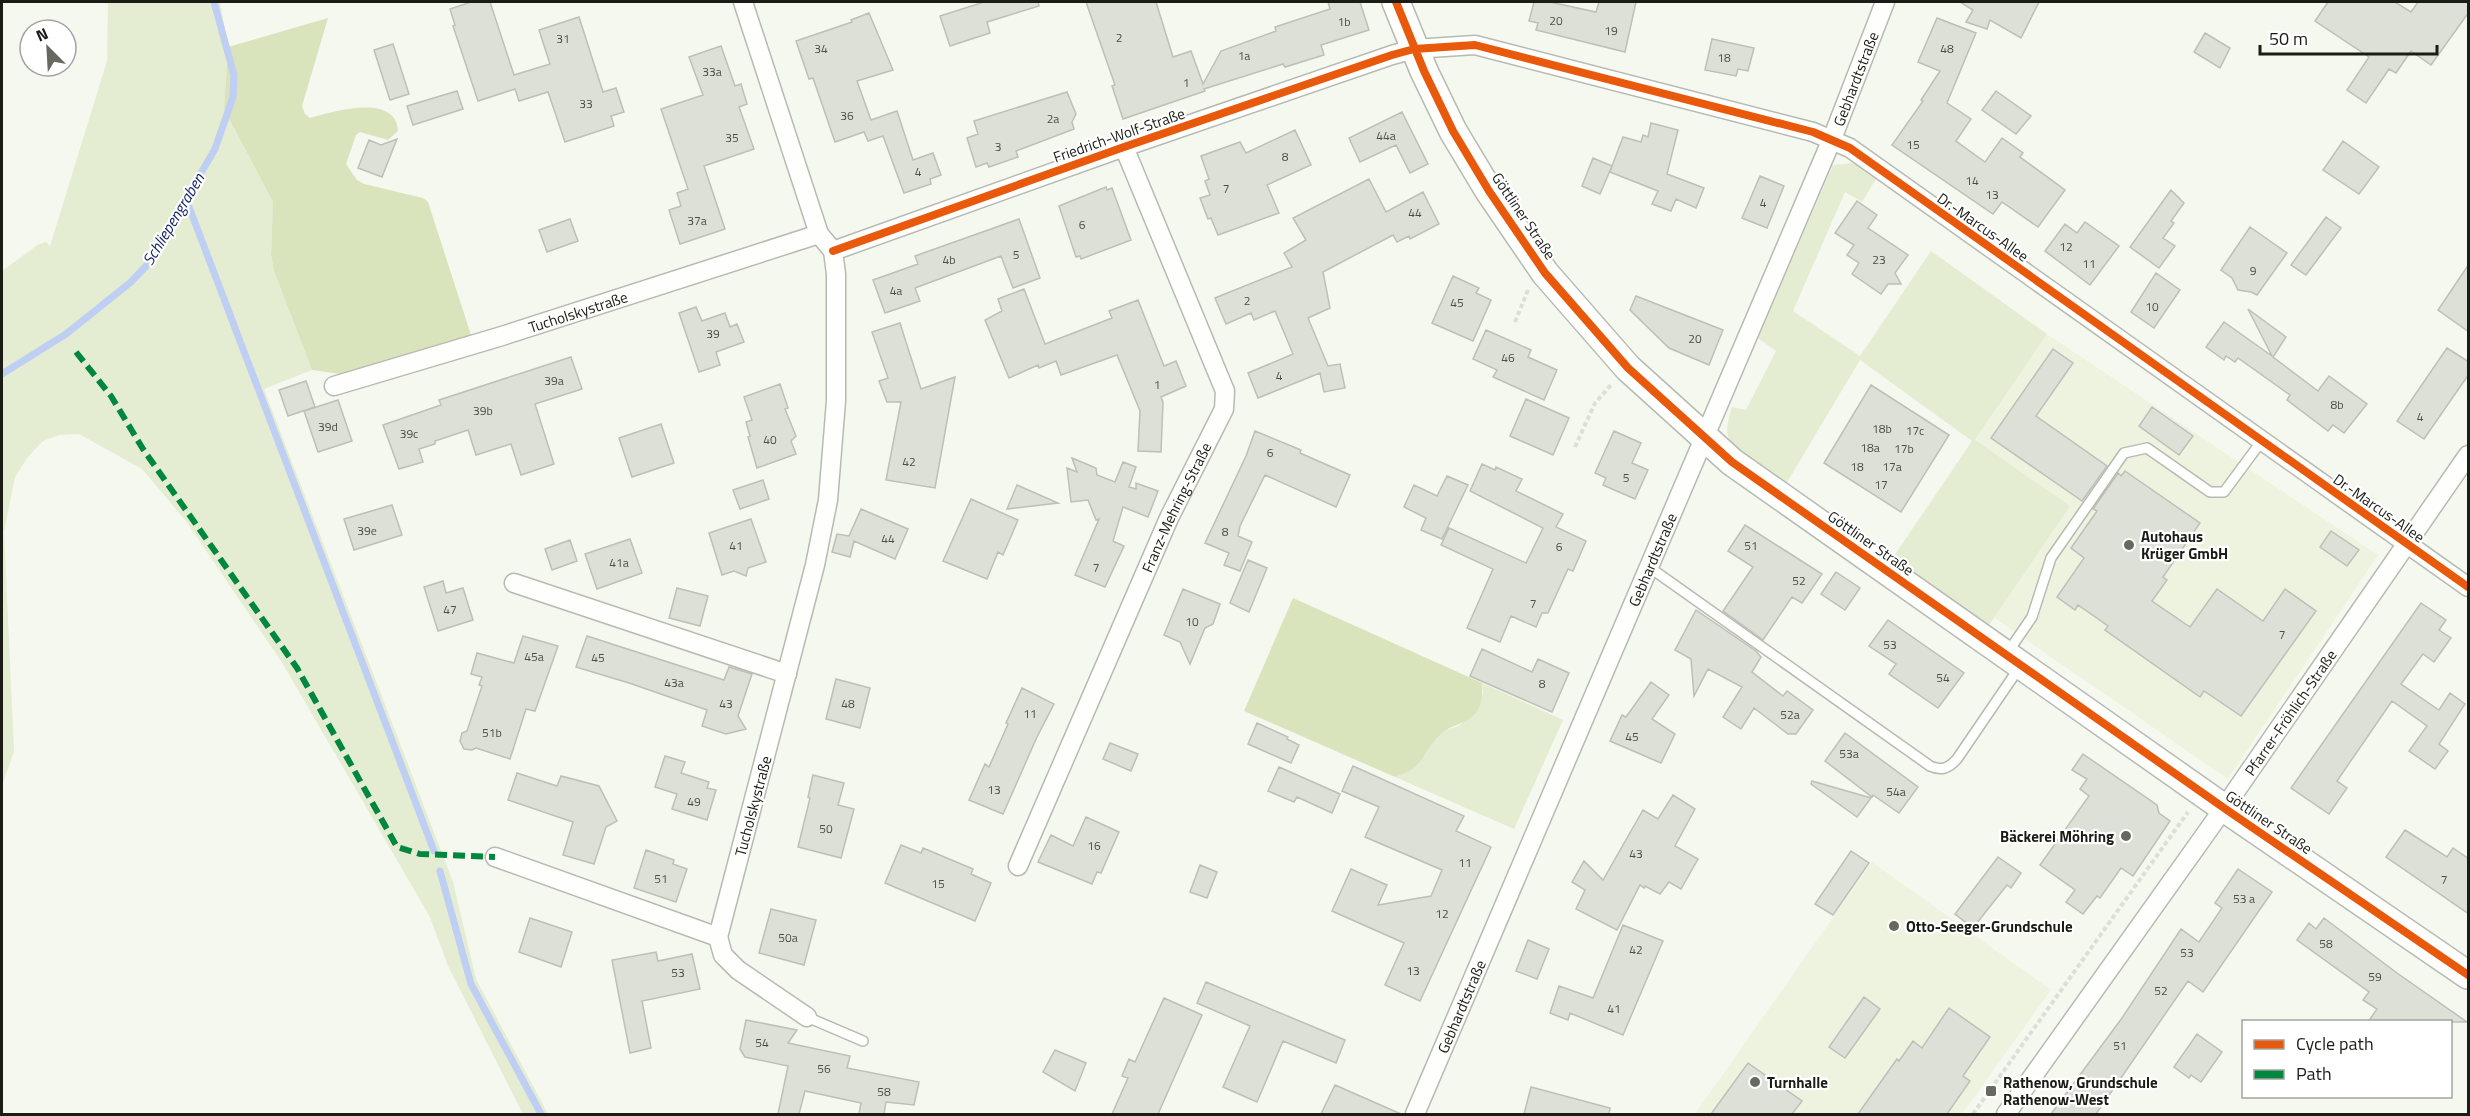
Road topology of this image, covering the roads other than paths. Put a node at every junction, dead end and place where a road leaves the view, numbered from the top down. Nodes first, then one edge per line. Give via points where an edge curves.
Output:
1 (743, 2) edge
2 (1396, 2) edge
3 (1885, 2) edge
4 (1414, 49) junction
5 (1833, 139) junction
6 (1124, 147) junction
7 (819, 234) junction
8 (833, 251) junction
9 (334, 386) dead end
10 (1705, 438) junction
11 (2261, 442) junction
12 (2469, 455) edge
13 (2406, 544) junction
14 (1649, 567) junction
15 (514, 583) dead end
16 (2469, 587) edge
17 (2014, 659) junction
18 (787, 674) junction
19 (2224, 808) junction
20 (495, 857) dead end
21 (1018, 866) dead end
22 (718, 937) junction
23 (2469, 975) edge
24 (807, 1017) joint
25 (863, 1041) dead end
26 (1415, 1114) edge
27 (2006, 1114) edge

1 - 7 street
2 - 4 street, Göttliner Straße
3 - 5 street, Gebhardtstraße
4 - 5 street, Dr.-Marcus-Allee via 1475,45
4 - 6 street, Friedrich-Wolf-Straße
4 - 10 street, Göttliner Straße via 1454,131 1545,273 1628,368
5 - 10 street, Gebhardtstraße
5 - 11 street, Dr.-Marcus-Allee
6 - 8 street, Friedrich-Wolf-Straße
6 - 21 street, Franz-Mehring-Straße via 1225,392 1224,409 1169,518
7 - 8 street
7 - 9 street, Tucholskystraße
8 - 18 street, Tucholskystraße via 836,401 828,500
10 - 14 street, Gebhardtstraße
10 - 17 street, Göttliner Straße via 1732,462
11 - 13 street, Dr.-Marcus-Allee
11 - 17 lane via 2224,492 2210,492 2147,448 2124,453 2051,558
12 - 13 street, Pfarrer-Fröhlich-Straße
13 - 16 street, Dr.-Marcus-Allee
13 - 19 street, Pfarrer-Fröhlich-Straße
14 - 17 lane via 1938,769 1957,759
14 - 26 street, Gebhardtstraße
15 - 18 street
17 - 19 street, Göttliner Straße
18 - 22 street, Tucholskystraße
19 - 23 street, Göttliner Straße
19 - 27 street, Pfarrer-Fröhlich-Straße
20 - 22 street
22 - 24 street via 723,955 738,970
24 - 25 lane

